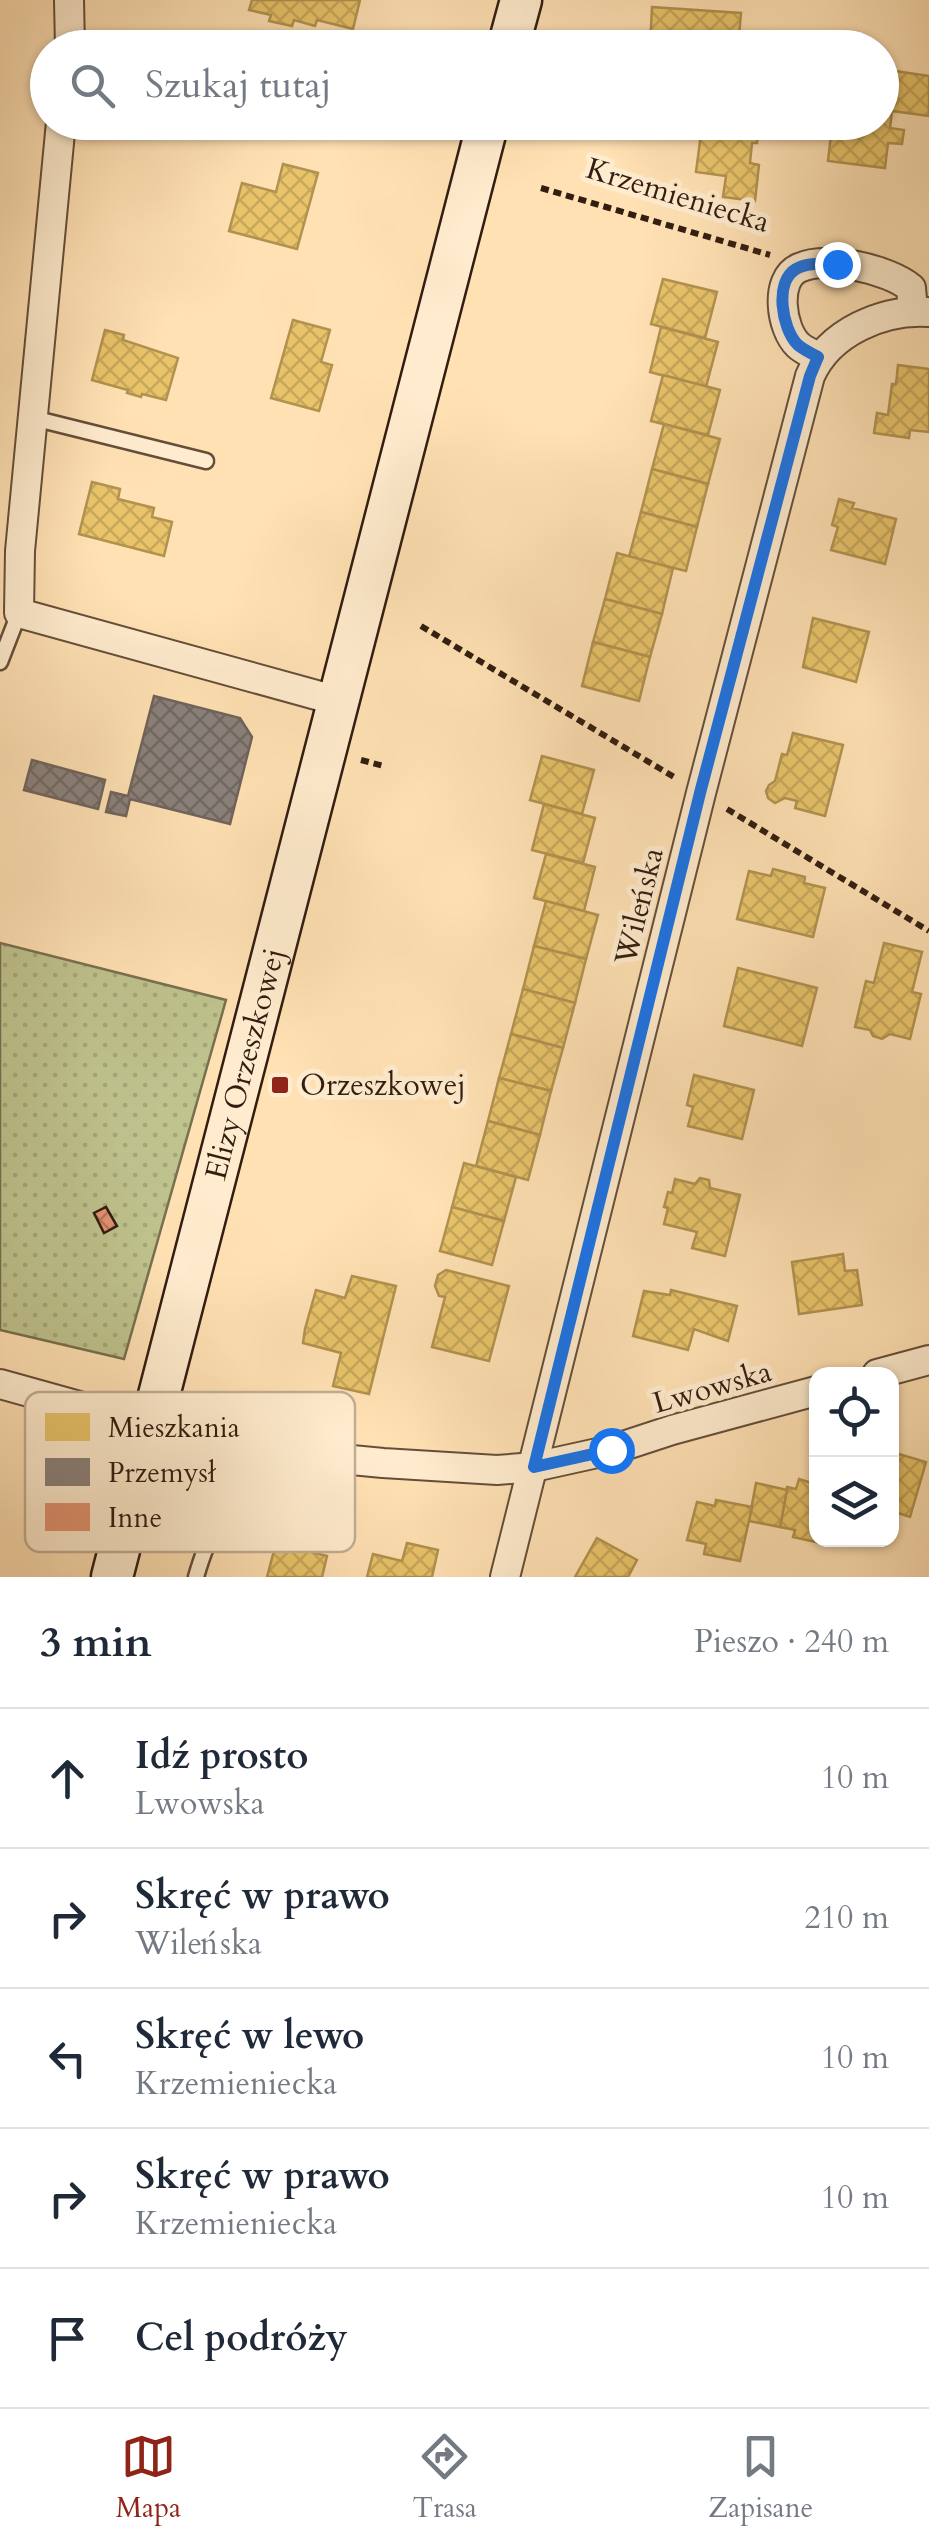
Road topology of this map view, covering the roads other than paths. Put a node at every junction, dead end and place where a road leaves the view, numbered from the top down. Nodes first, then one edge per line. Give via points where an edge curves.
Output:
1 (68, 0) edge
2 (521, 0) edge
3 (69, 30) edge
4 (513, 30) edge
5 (60, 140) edge
6 (483, 140) edge
7 (921, 312) edge
8 (818, 357) junction
9 (33, 418) junction
10 (206, 461) dead end
11 (9, 611) edge
12 (0, 662) edge
13 (338, 701) junction
14 (929, 1360) edge
15 (899, 1368) edge
16 (0, 1384) edge
17 (29, 1392) edge
18 (160, 1392) edge
19 (809, 1393) edge
20 (355, 1460) edge
21 (534, 1467) junction
22 (118, 1552) edge
23 (203, 1552) edge
24 (112, 1577) edge
25 (196, 1577) edge
26 (506, 1577) edge

1 - 3 street
2 - 4 street
5 - 9 street
6 - 13 street, Elizy Orzeszkowej
7 - 8 street via 872,319
7 - 8 street, Krzemieniecka via 911,288 879,270 837,264 796,269 783,294 785,323 799,346
8 - 21 street, Wileńska via 700,793
9 - 10 lane
9 - 11 street
11 - 12 lane
11 - 13 street
13 - 18 street, Elizy Orzeszkowej
14 - 15 street
16 - 17 street
19 - 21 street, Lwowska
20 - 21 street, Lwowska
21 - 26 street, Wileńska
22 - 24 street, Elizy Orzeszkowej
23 - 25 lane

